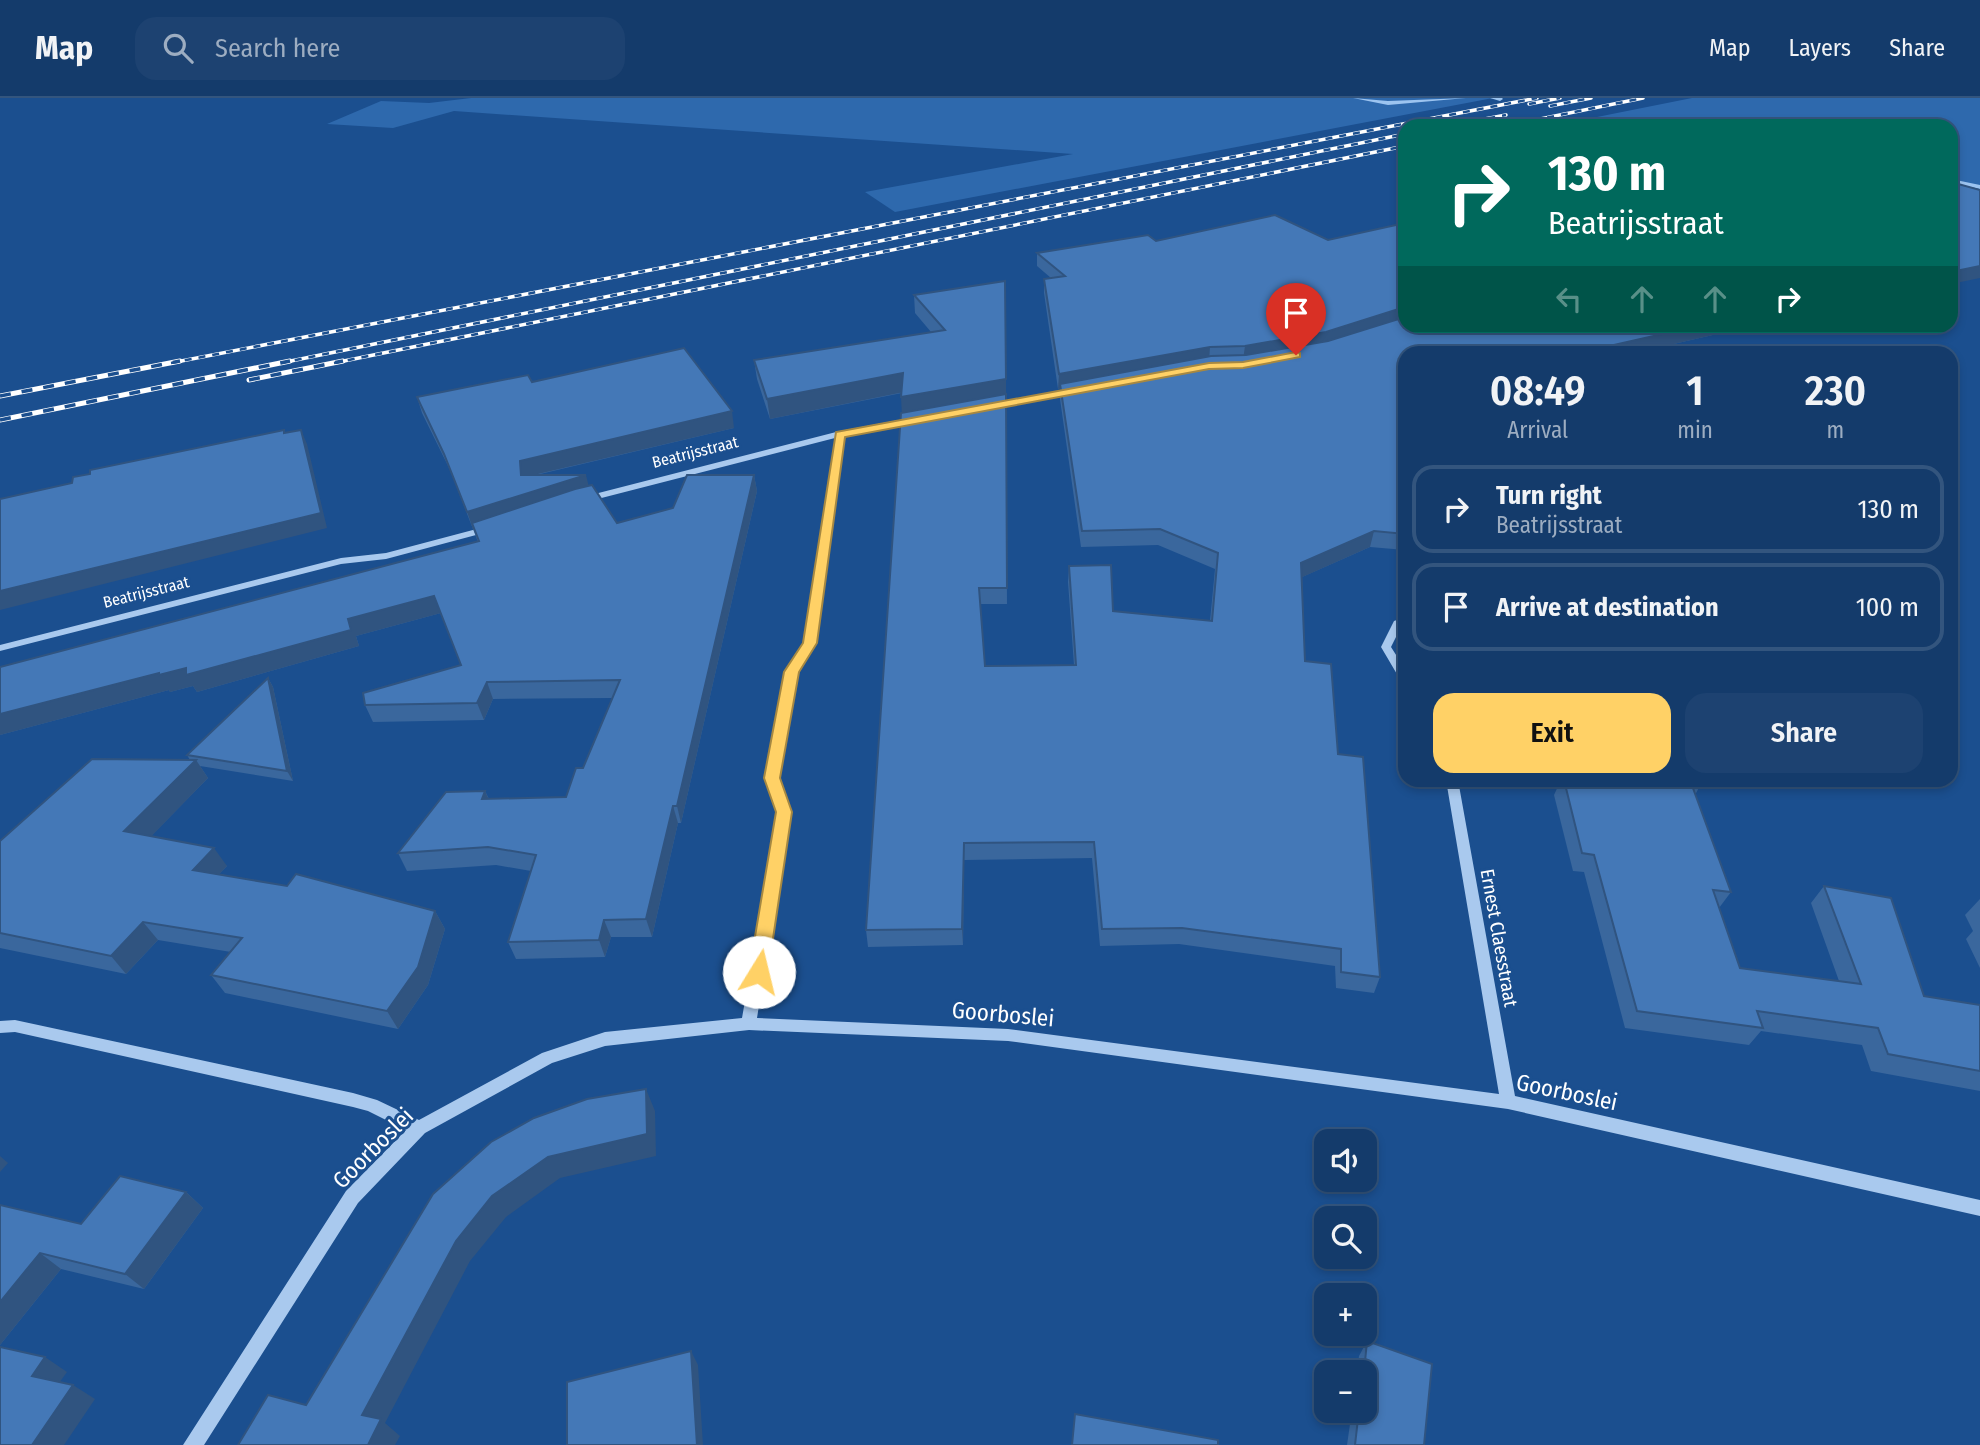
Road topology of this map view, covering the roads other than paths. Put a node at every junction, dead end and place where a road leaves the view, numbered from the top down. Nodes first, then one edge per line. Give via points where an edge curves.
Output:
1 (1088, 388) edge
2 (980, 408) edge
3 (928, 418) edge
4 (840, 434) junction
5 (567, 505) edge
6 (500, 526) edge
7 (1398, 623) edge
8 (0, 648) edge
9 (1398, 667) edge
10 (1453, 787) edge
11 (749, 1024) junction
12 (0, 1027) edge
13 (1508, 1102) junction
14 (419, 1128) junction
15 (1980, 1208) edge
16 (193, 1445) edge

1 - 2 street
3 - 4 street, Beatrijsstraat
4 - 5 street, Beatrijsstraat
4 - 11 street via 810,643 791,672 772,778 784,812
6 - 8 street, Beatrijsstraat via 386,556 341,561
7 - 9 street via 1386,647
10 - 13 street, Ernest Claesstraat
11 - 13 street, Goorboslei via 1008,1035
11 - 14 street, Goorboslei via 605,1039 547,1058
12 - 14 street via 15,1026 353,1100
13 - 15 street, Goorboslei
14 - 16 street, Goorboslei via 352,1197

